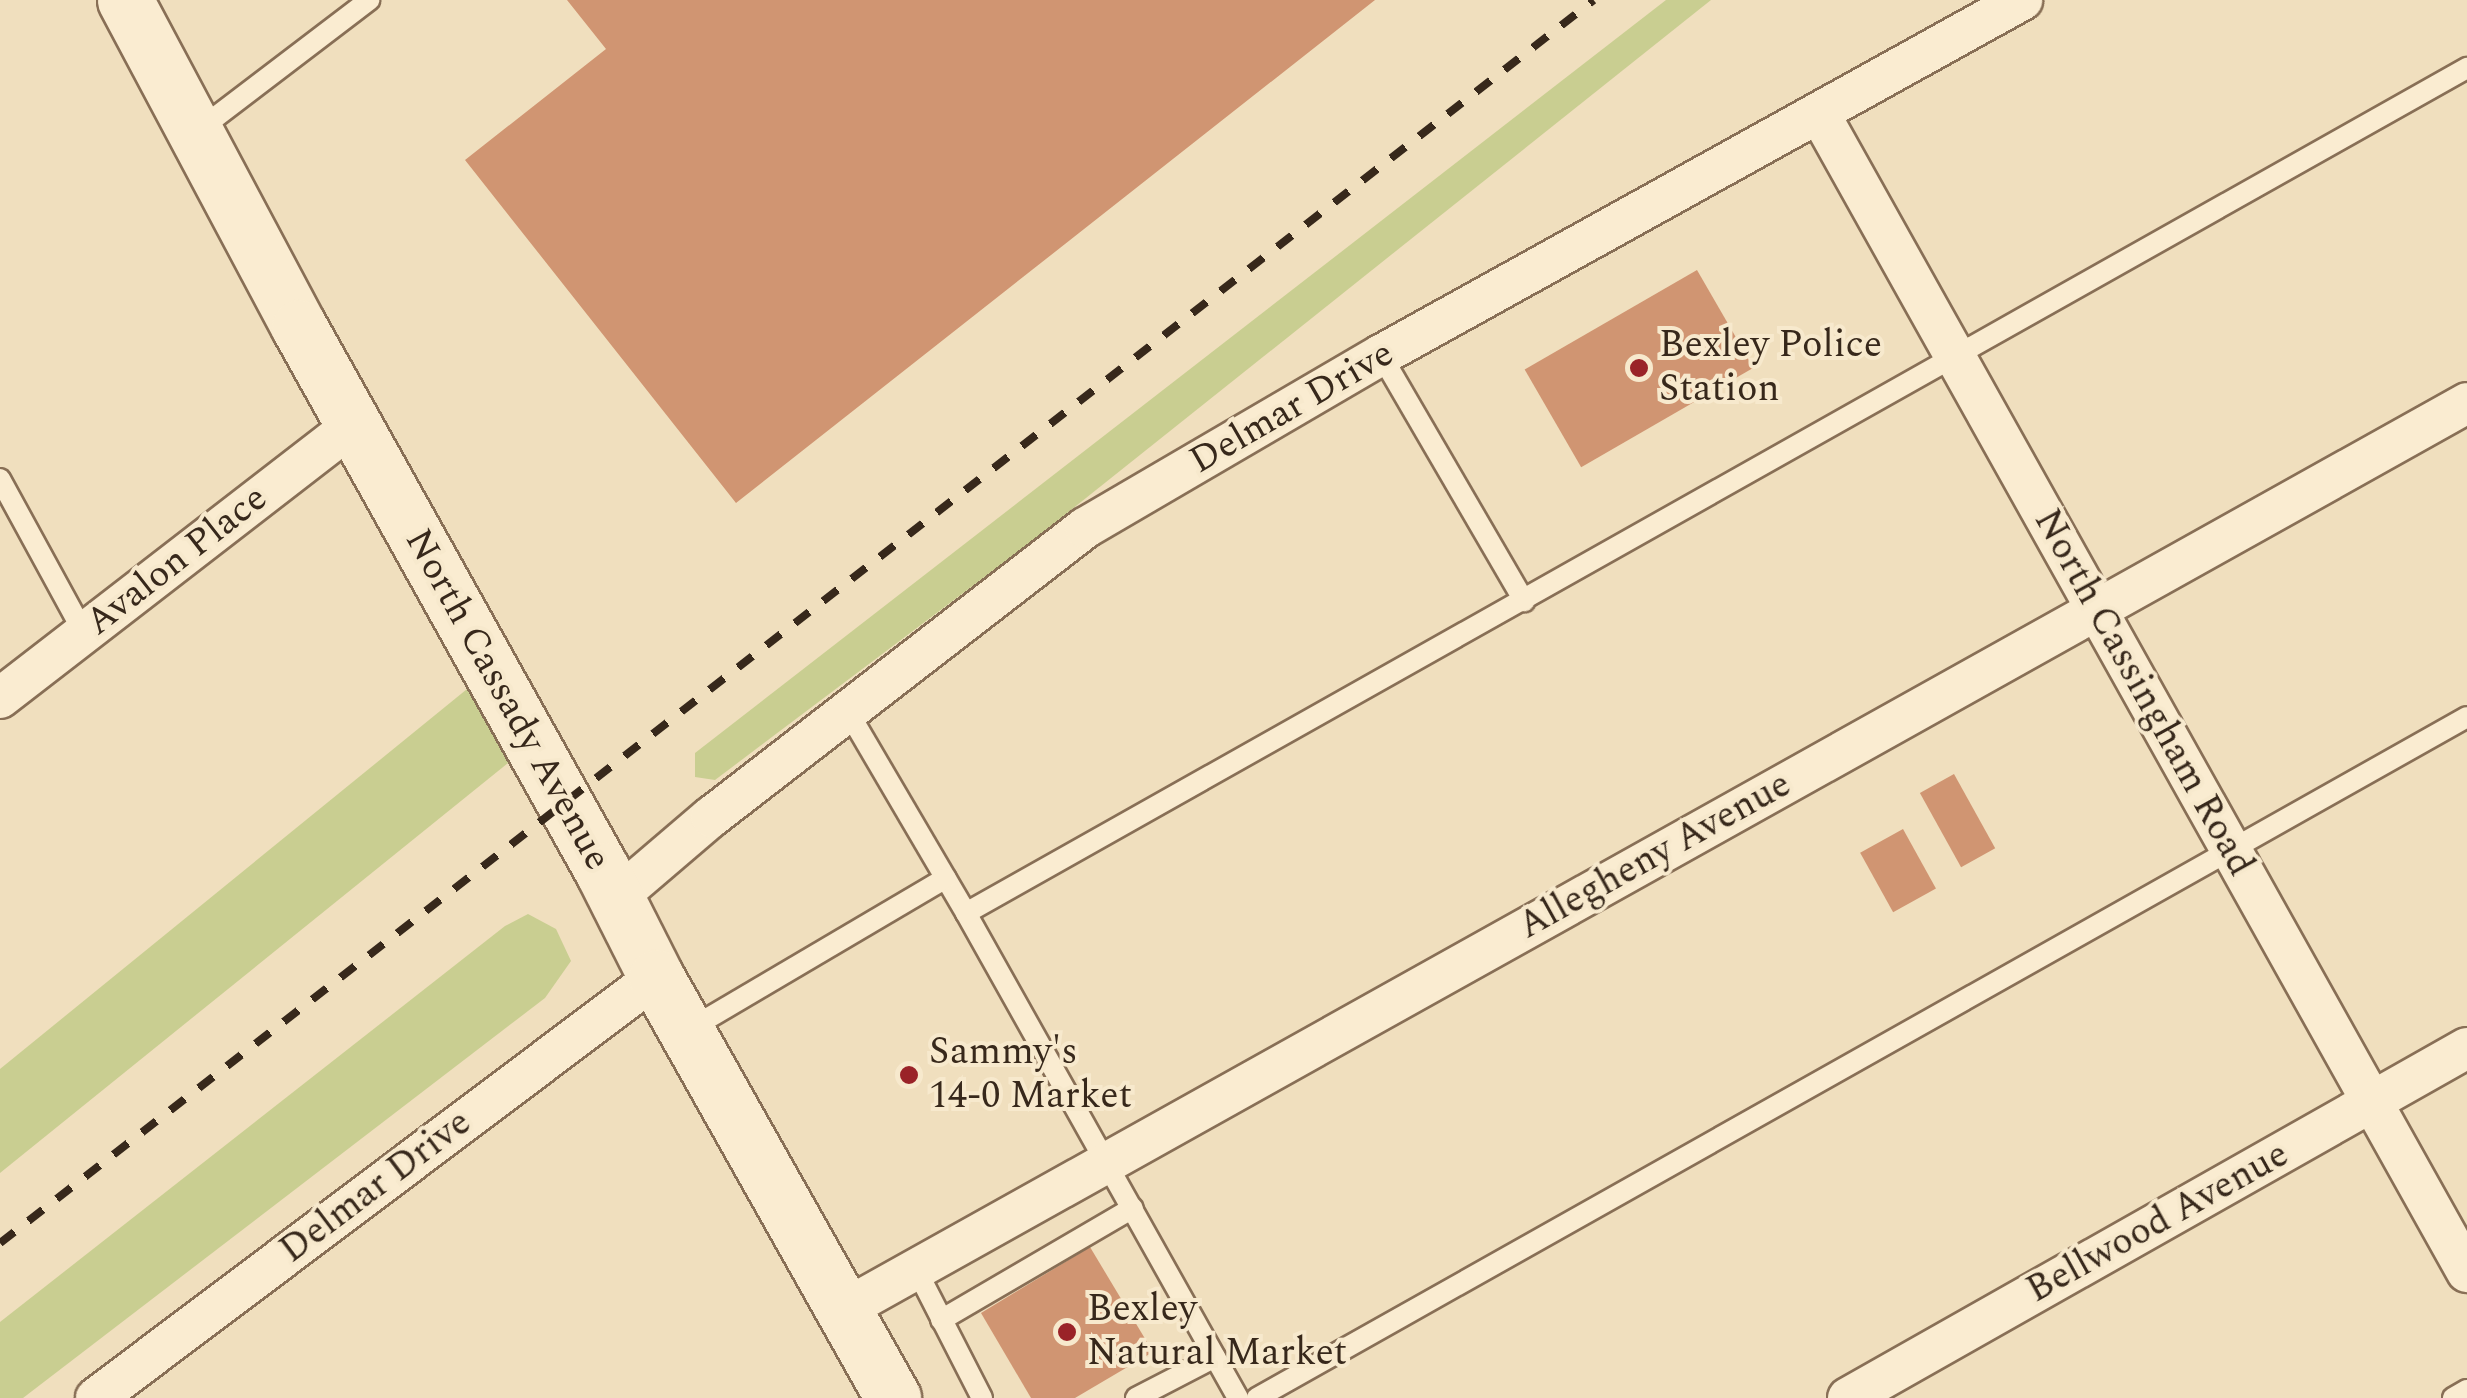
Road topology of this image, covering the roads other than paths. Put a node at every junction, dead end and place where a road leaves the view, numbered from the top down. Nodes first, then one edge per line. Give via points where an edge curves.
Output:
1 (125, 0) edge
2 (369, 0) edge
3 (2022, 0) edge
4 (342, 8) edge
5 (2467, 68) edge
6 (1820, 113) junction
7 (196, 132) junction
8 (1382, 354) junction
9 (1955, 357) junction
10 (2467, 402) edge
11 (354, 424) junction
12 (0, 479) edge
13 (1524, 601) junction
14 (2096, 609) junction
15 (84, 633) junction
16 (0, 698) edge
17 (847, 710) junction
18 (2467, 717) edge
19 (2231, 849) junction
20 (946, 878) junction
21 (616, 898) junction
22 (966, 912) junction
23 (656, 976) junction
24 (687, 1031) junction
25 (2467, 1048) edge
26 (2372, 1102) junction
27 (1108, 1162) junction
28 (1133, 1208) junction
29 (916, 1269) junction
30 (2467, 1272) edge
31 (843, 1310) junction
32 (941, 1320) junction
33 (1215, 1357) junction
34 (2467, 1390) edge
35 (96, 1398) edge
36 (893, 1398) edge
37 (982, 1398) edge
38 (1136, 1398) edge
39 (1238, 1398) edge
40 (1257, 1398) edge
41 (1848, 1398) edge
42 (2453, 1398) edge

1 - 7 street, North Cassady Avenue
2 - 4 lane
3 - 6 street, Delmar Drive
4 - 7 lane
5 - 9 lane
6 - 8 street, Delmar Drive
6 - 9 street, North Cassingham Road
7 - 11 street, North Cassady Avenue
8 - 13 lane
8 - 17 street, Delmar Drive via 1085,528
9 - 13 lane
9 - 14 street, North Cassingham Road
10 - 14 street, Allegheny Avenue
11 - 15 street, Avalon Place
11 - 21 street, North Cassady Avenue
12 - 15 lane
13 - 22 lane
14 - 19 street, North Cassingham Road
14 - 27 street, Allegheny Avenue
15 - 16 street, Avalon Place
17 - 20 lane
17 - 21 street, Delmar Drive
18 - 19 lane
19 - 26 street, North Cassingham Road
19 - 40 lane
20 - 22 lane
20 - 24 lane
21 - 23 street, North Cassady Avenue
22 - 27 lane
23 - 24 street, North Cassady Avenue
23 - 35 street, Delmar Drive
24 - 31 street, North Cassady Avenue
25 - 26 street, Bellwood Avenue
26 - 30 street, North Cassingham Road
26 - 41 street, Bellwood Avenue
27 - 28 lane
27 - 29 street, Allegheny Avenue
28 - 32 lane
28 - 33 lane
29 - 31 street, Allegheny Avenue
29 - 32 lane
31 - 36 street, North Cassady Avenue
32 - 37 lane
33 - 38 lane
33 - 39 lane
34 - 42 lane

